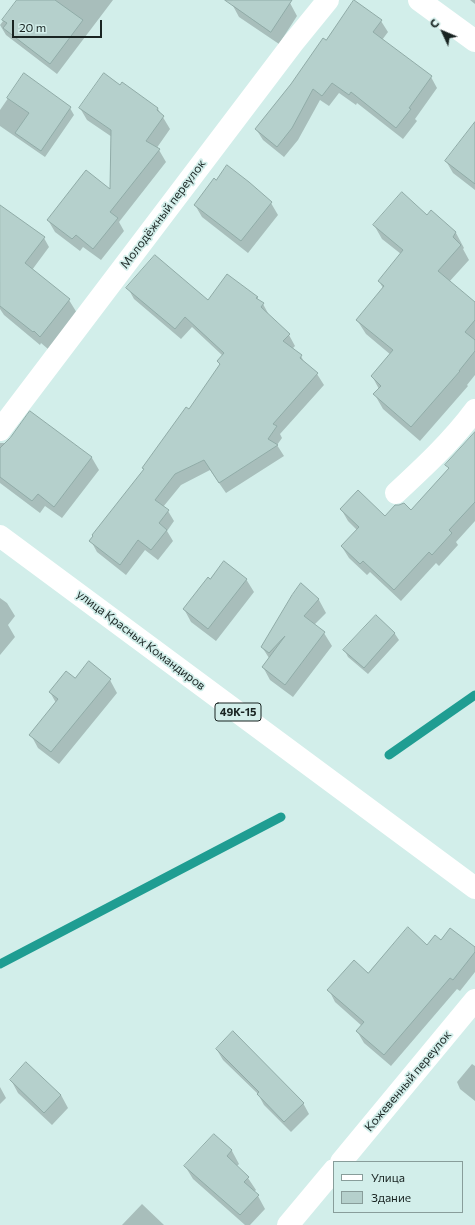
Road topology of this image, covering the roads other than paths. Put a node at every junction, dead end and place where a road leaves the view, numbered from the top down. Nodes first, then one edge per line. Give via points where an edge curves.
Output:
1 (328, 0) edge
2 (419, 0) edge
3 (475, 41) edge
4 (475, 410) edge
5 (0, 430) edge
6 (396, 493) dead end
7 (0, 536) edge
8 (475, 888) edge
9 (475, 1000) edge
10 (342, 1161) edge
11 (333, 1171) edge
12 (288, 1225) edge

1 - 5 street, Молодёжный переулок
2 - 3 street
4 - 6 street via 443,449
7 - 8 street, улица Красных Командиров / 49К-15
9 - 10 street, Кожевенный переулок
11 - 12 street

